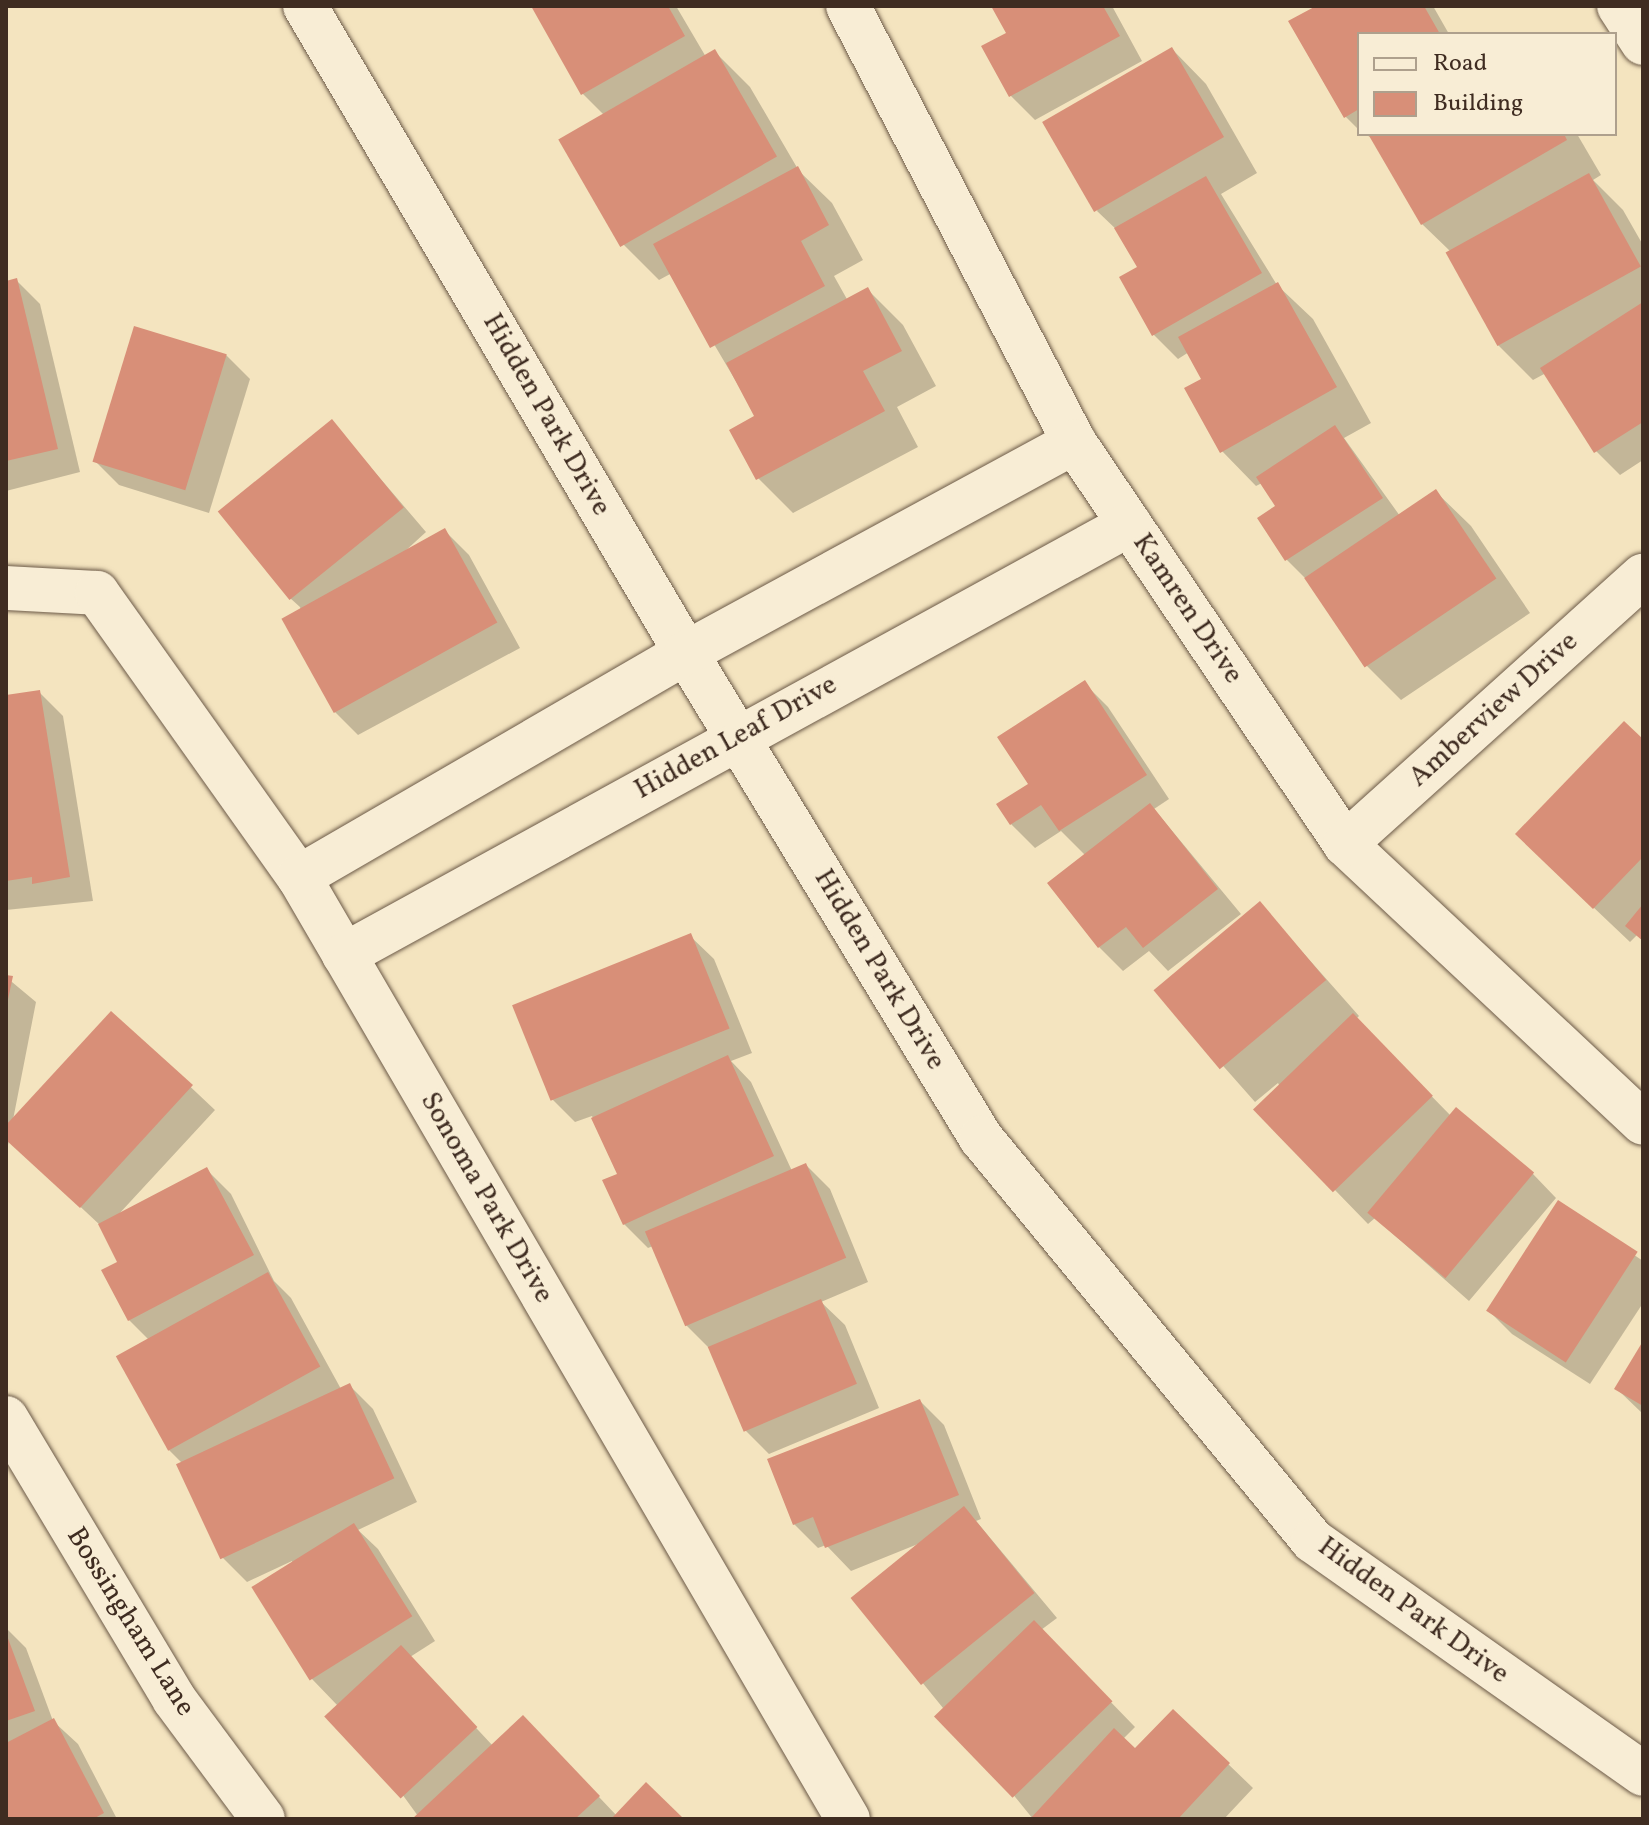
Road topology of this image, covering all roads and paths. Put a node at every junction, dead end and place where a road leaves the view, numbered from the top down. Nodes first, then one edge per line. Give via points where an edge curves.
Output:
1 (305, 6) edge
2 (848, 6) edge
3 (1619, 6) edge
4 (1643, 43) edge
5 (1074, 442) junction
6 (1130, 524) junction
7 (1643, 576) edge
8 (6, 588) edge
9 (686, 653) junction
10 (736, 736) junction
11 (1345, 844) junction
12 (299, 877) junction
13 (344, 955) junction
14 (1643, 1123) edge
15 (6, 1418) edge
16 (1643, 1774) edge
17 (263, 1819) edge
18 (848, 1819) edge

1 - 9 street, Hidden Park Drive
2 - 5 street, Kamren Drive
3 - 4 street
5 - 6 street, Kamren Drive
5 - 9 street
6 - 10 street, Hidden Leaf Drive
6 - 11 street, Kamren Drive
7 - 11 street, Amberview Drive
8 - 12 street, Sonoma Park Drive via 97,593
9 - 10 street, Hidden Park Drive
9 - 12 street
10 - 13 street, Hidden Leaf Drive
10 - 16 street, Hidden Park Drive via 981,1138 1313,1541
11 - 14 street, Kamren Drive
12 - 13 street, Sonoma Park Drive
13 - 18 street, Sonoma Park Drive
15 - 17 street, Bossingham Lane via 174,1699

